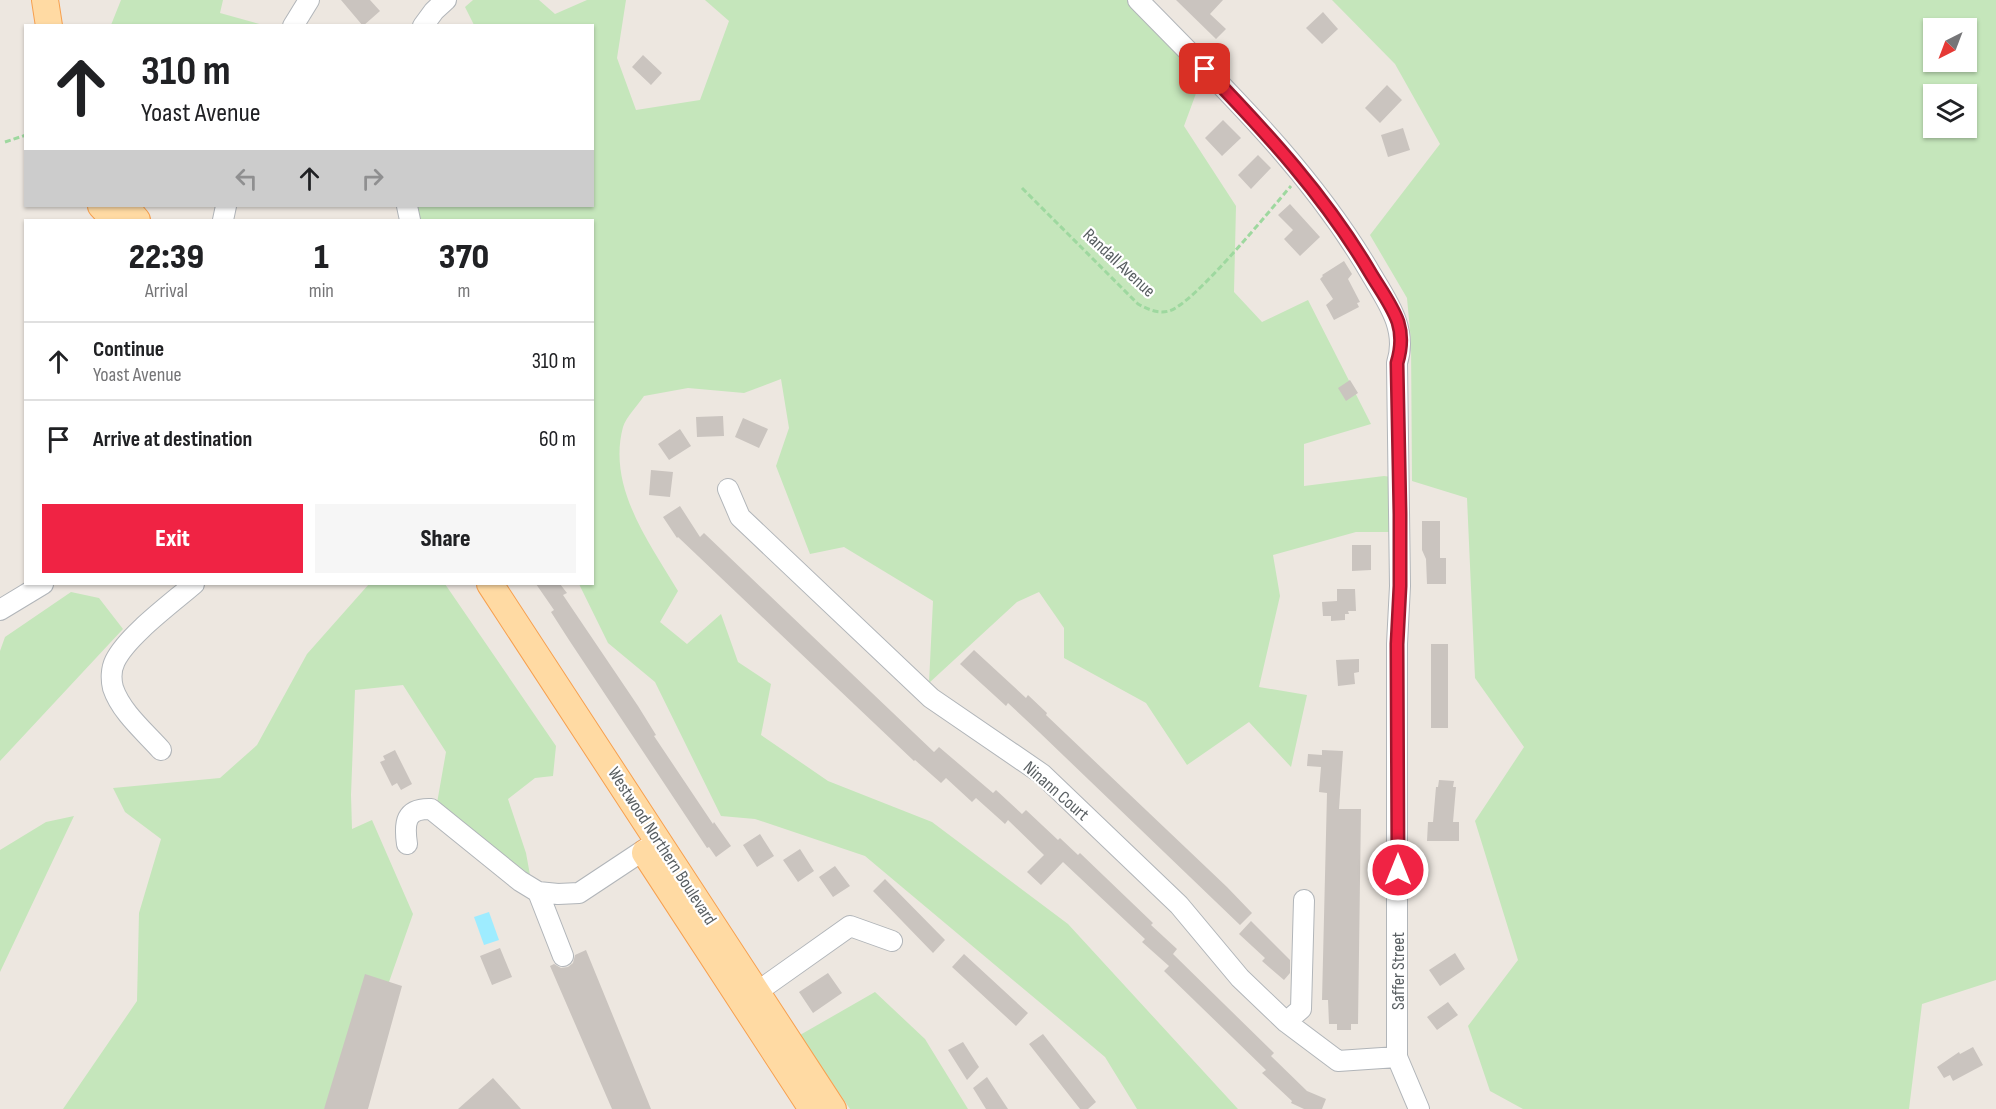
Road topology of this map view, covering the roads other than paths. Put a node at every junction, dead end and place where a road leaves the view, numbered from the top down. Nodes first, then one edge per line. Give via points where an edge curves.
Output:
1 (28, 0) edge
2 (45, 0) edge
3 (309, 0) edge
4 (446, 0) edge
5 (1138, 0) edge
6 (32, 24) edge
7 (49, 24) edge
8 (294, 24) edge
9 (424, 24) edge
10 (102, 207) edge
11 (126, 207) edge
12 (113, 219) edge
13 (136, 219) edge
14 (728, 489) dead end
15 (41, 585) edge
16 (193, 585) edge
17 (472, 585) edge
18 (491, 585) edge
19 (0, 610) edge
20 (161, 750) dead end
21 (407, 844) dead end
22 (651, 846) junction
23 (538, 892) junction
24 (1304, 900) dead end
25 (892, 941) dead end
26 (564, 956) dead end
27 (750, 997) junction
28 (1286, 1022) junction
29 (1397, 1057) junction
30 (812, 1109) edge
31 (833, 1109) edge
32 (1419, 1109) edge

1 - 6 main road
2 - 7 main road
3 - 8 street
4 - 9 street
5 - 29 street, Saffer Street via 1302,174 1358,251 1398,323 1401,340 1397,363 1400,586
10 - 12 main road
11 - 13 main road
14 - 28 street, Ninann Court via 740,517 931,698 1042,774 1179,905 1240,978
15 - 19 street
16 - 20 street via 129,642 111,670 113,688 122,705
17 - 22 main road, Westwood Northern Boulevard
18 - 22 main road, Westwood Northern Boulevard
21 - 23 street via 404,826 408,816 420,808 431,809
22 - 23 street via 579,893
22 - 27 main road, Westwood Northern Boulevard
23 - 26 street
24 - 28 street via 1301,1009
25 - 27 street via 850,926
27 - 30 main road, Westwood Northern Boulevard
27 - 31 main road, Westwood Northern Boulevard
28 - 29 street, Ninann Court via 1338,1061
29 - 32 street, Saffer Street

